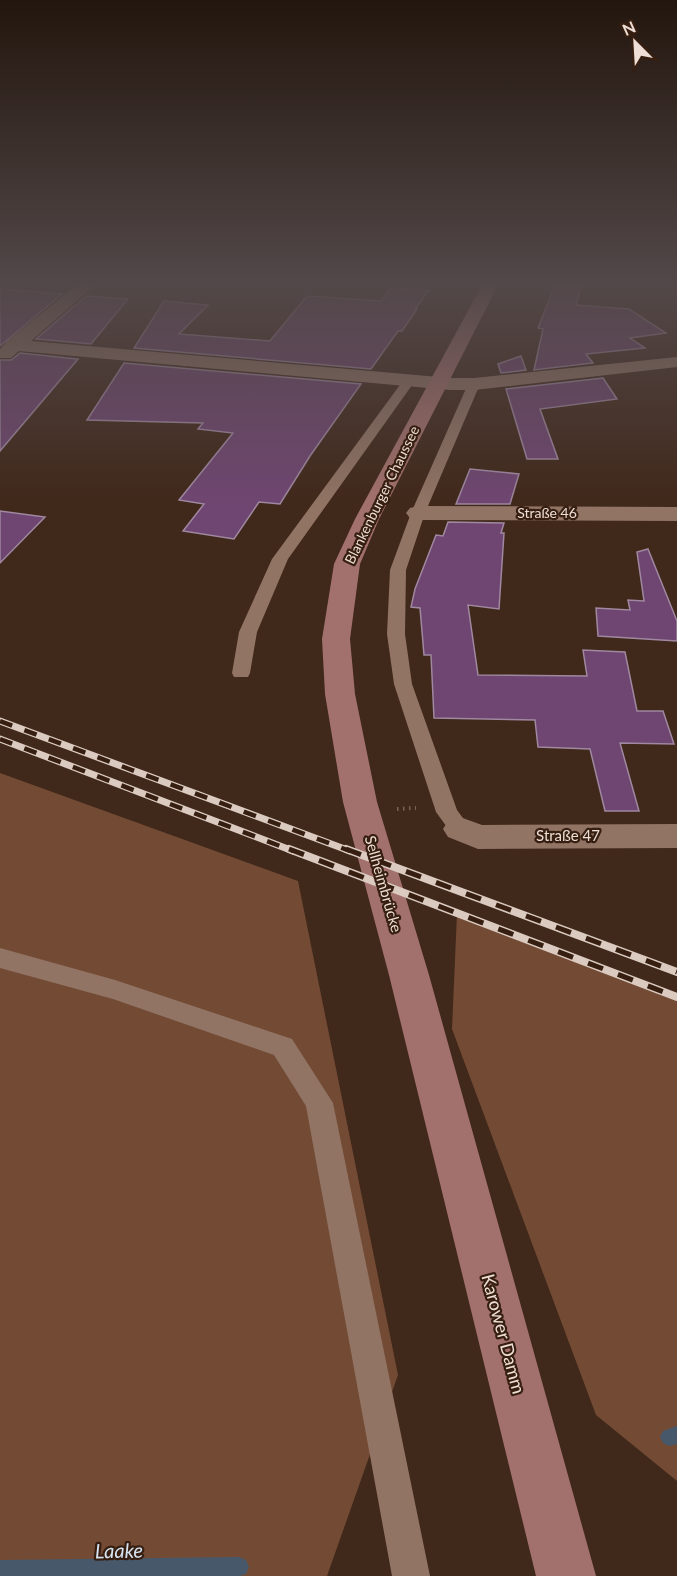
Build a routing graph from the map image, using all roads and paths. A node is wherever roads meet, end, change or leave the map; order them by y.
1 (162, 359) edge
2 (451, 359) edge
3 (677, 362) edge
4 (409, 381) junction
5 (438, 383) junction
6 (474, 384) junction
7 (418, 513) junction
8 (677, 514) edge
9 (241, 673) dead end
10 (358, 792) joint
11 (460, 829) joint
12 (677, 836) edge
13 (0, 958) edge
14 (440, 1091) joint
15 (563, 1563) edge
16 (411, 1576) edge

1 - 4 street
2 - 5 main road, Blankenburger Chaussee
3 - 6 street
4 - 5 street
4 - 9 lane
5 - 6 street
5 - 10 main road, Blankenburger Chaussee
6 - 7 lane
7 - 8 street, Straße 46
7 - 11 lane
10 - 14 main road, Sellheimbrücke
11 - 12 street, Straße 47
13 - 16 lane
14 - 15 main road, Karower Damm

